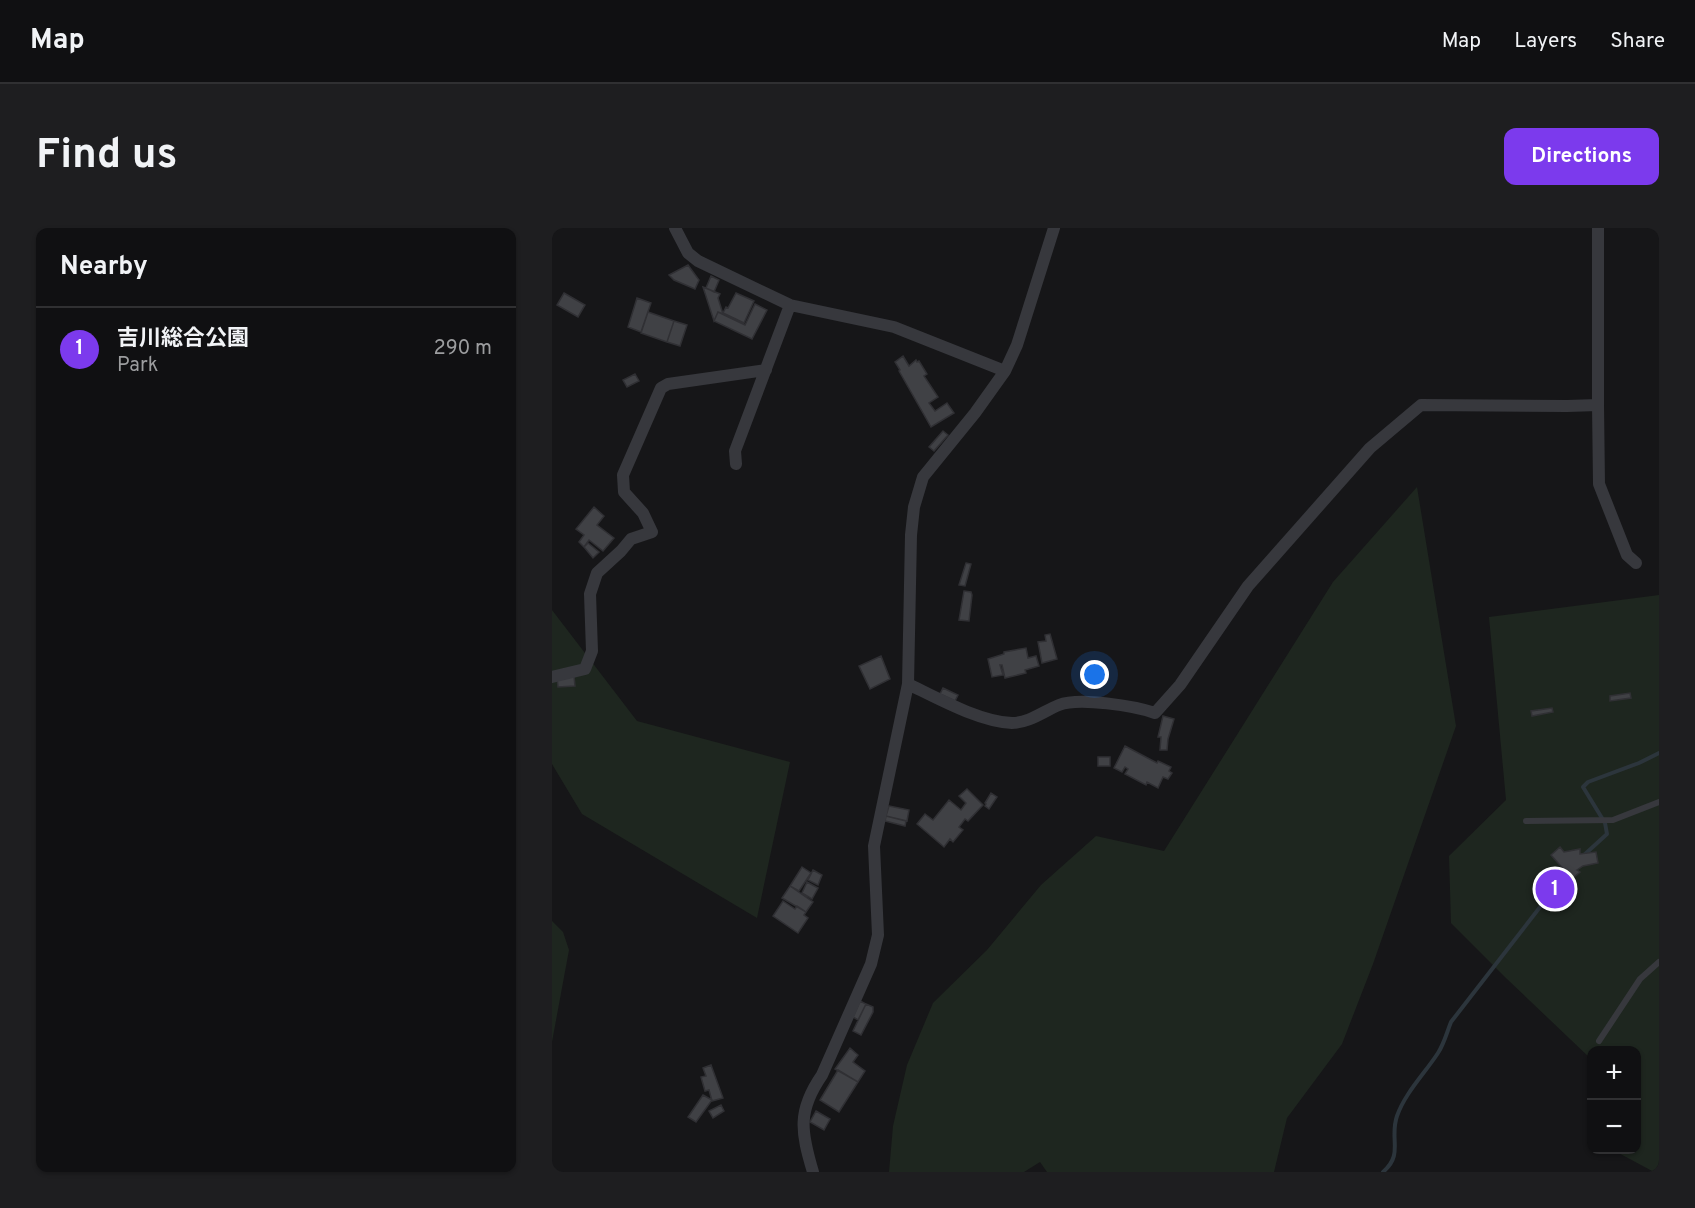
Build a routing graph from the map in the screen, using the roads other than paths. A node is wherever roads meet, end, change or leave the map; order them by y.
1 (675, 228) edge
2 (1054, 228) edge
3 (1598, 228) edge
4 (790, 305) junction
5 (766, 370) junction
6 (1005, 371) junction
7 (1598, 405) junction
8 (736, 464) dead end
9 (1636, 563) dead end
10 (552, 677) edge
11 (908, 684) junction
12 (1659, 802) edge
13 (1526, 821) dead end
14 (1659, 962) edge
15 (1599, 1041) dead end
16 (813, 1172) edge

1 - 4 street
2 - 6 street
3 - 7 street
4 - 5 street
4 - 6 street
5 - 8 street
5 - 10 street
6 - 11 street
7 - 9 street
7 - 11 street
11 - 16 street
12 - 13 lane
14 - 15 lane

